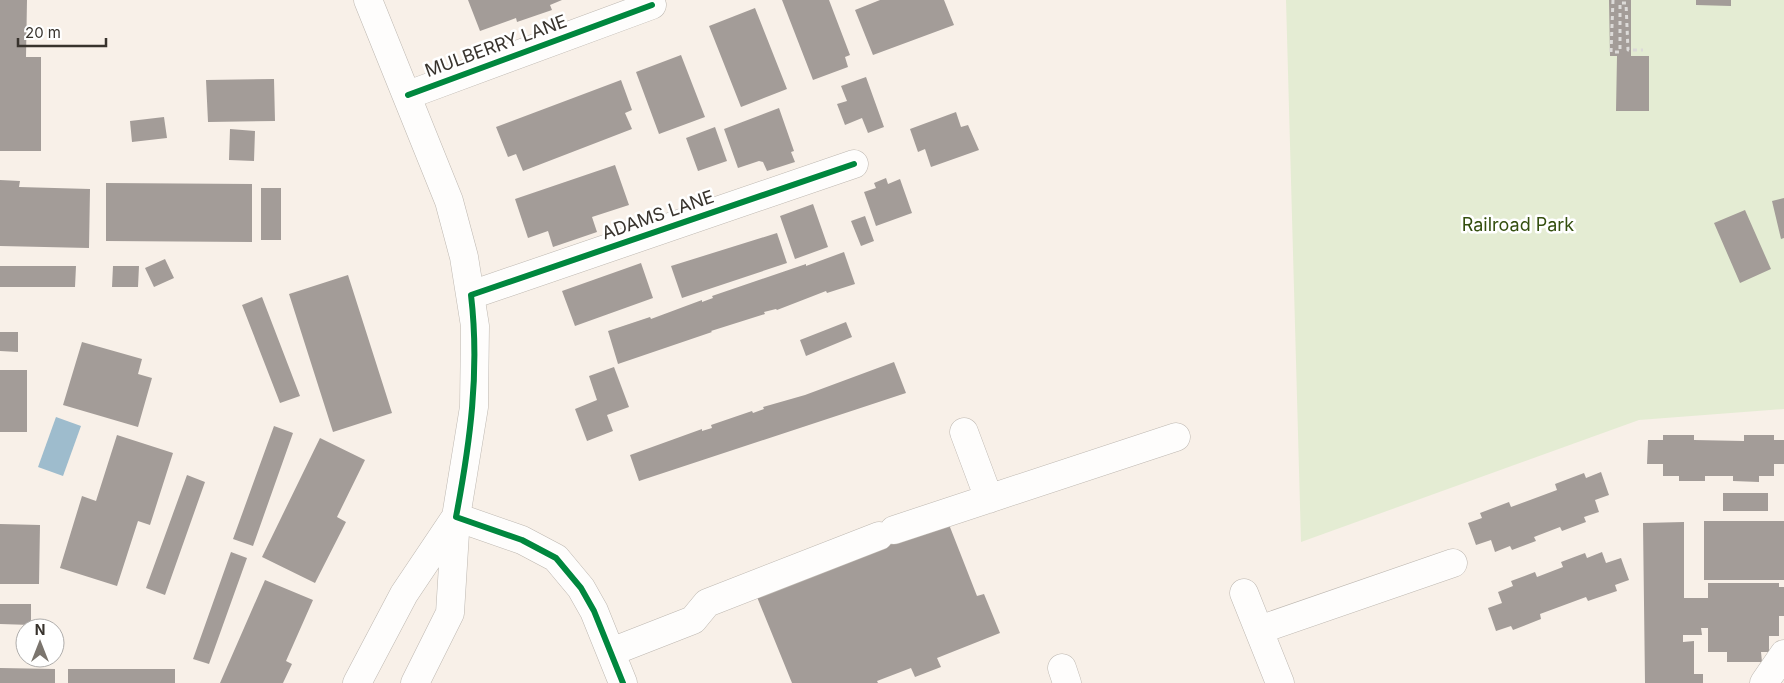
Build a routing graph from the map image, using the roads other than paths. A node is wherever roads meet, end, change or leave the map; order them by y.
1 (368, 0) edge
2 (652, 5) dead end
3 (408, 95) junction
4 (854, 164) dead end
5 (471, 295) junction
6 (964, 432) dead end
7 (1176, 437) dead end
8 (989, 499) junction
9 (456, 517) junction
10 (1453, 563) dead end
11 (1244, 593) dead end
12 (1259, 630) junction
13 (611, 652) junction
14 (1784, 654) edge
15 (357, 683) edge
16 (416, 683) edge
17 (623, 683) edge
18 (1280, 683) edge
19 (1764, 683) edge

1 - 3 street
2 - 3 street, MULBERRY LANE
3 - 5 street
4 - 5 street, ADAMS LANE
5 - 9 street
6 - 8 street
7 - 8 street
8 - 13 street
9 - 13 street
9 - 15 street
9 - 16 street
10 - 12 street
11 - 12 street
12 - 18 street
13 - 17 street
14 - 19 street

